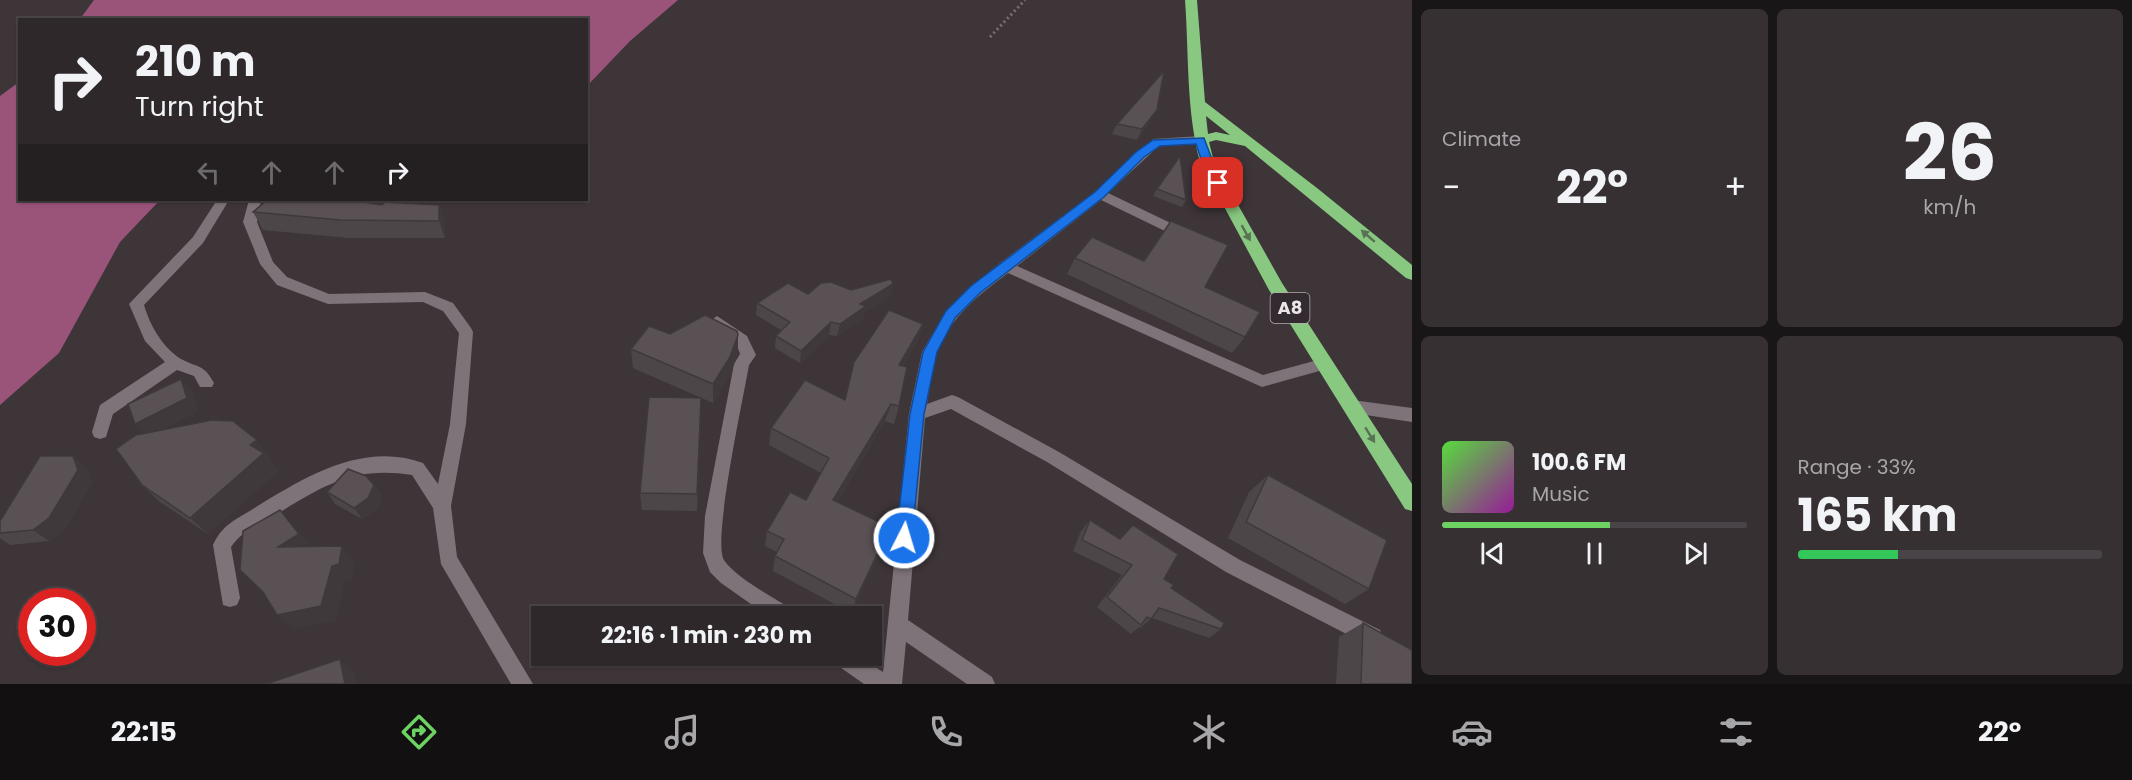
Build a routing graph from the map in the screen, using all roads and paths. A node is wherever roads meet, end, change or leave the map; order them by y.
1 (1025, 0) edge
2 (1191, 0) edge
3 (990, 37) dead end
4 (1197, 102) junction
5 (1200, 140) junction
6 (1254, 144) junction
7 (1100, 194) junction
8 (222, 201) edge
9 (255, 201) edge
10 (1176, 231) edge
11 (1005, 266) junction
12 (1412, 274) edge
13 (717, 321) edge
14 (176, 363) junction
15 (1325, 364) junction
16 (206, 383) dead end
17 (1352, 407) junction
18 (917, 414) junction
19 (1412, 415) edge
20 (100, 432) dead end
21 (1412, 502) edge
22 (442, 506) junction
23 (230, 597) dead end
24 (770, 606) edge
25 (896, 624) junction
26 (1391, 646) edge
27 (856, 666) edge
28 (522, 684) edge
29 (882, 684) edge
30 (892, 684) edge
31 (984, 684) edge

1 - 3 path
2 - 4 highway, A8
4 - 5 highway, A8
4 - 6 highway
5 - 6 highway
5 - 7 street
5 -> 15 highway, A8
12 -> 6 highway
7 - 10 street
7 - 11 street
8 - 14 street
9 - 22 street
11 - 15 street
11 - 18 street
13 - 24 street
14 - 16 street
14 - 20 street
15 - 17 highway, A8
17 - 19 street
17 -> 21 highway, A8
18 - 25 street
18 - 26 street
22 - 23 street
22 - 28 street
25 - 30 street
25 - 31 street
27 - 29 street

